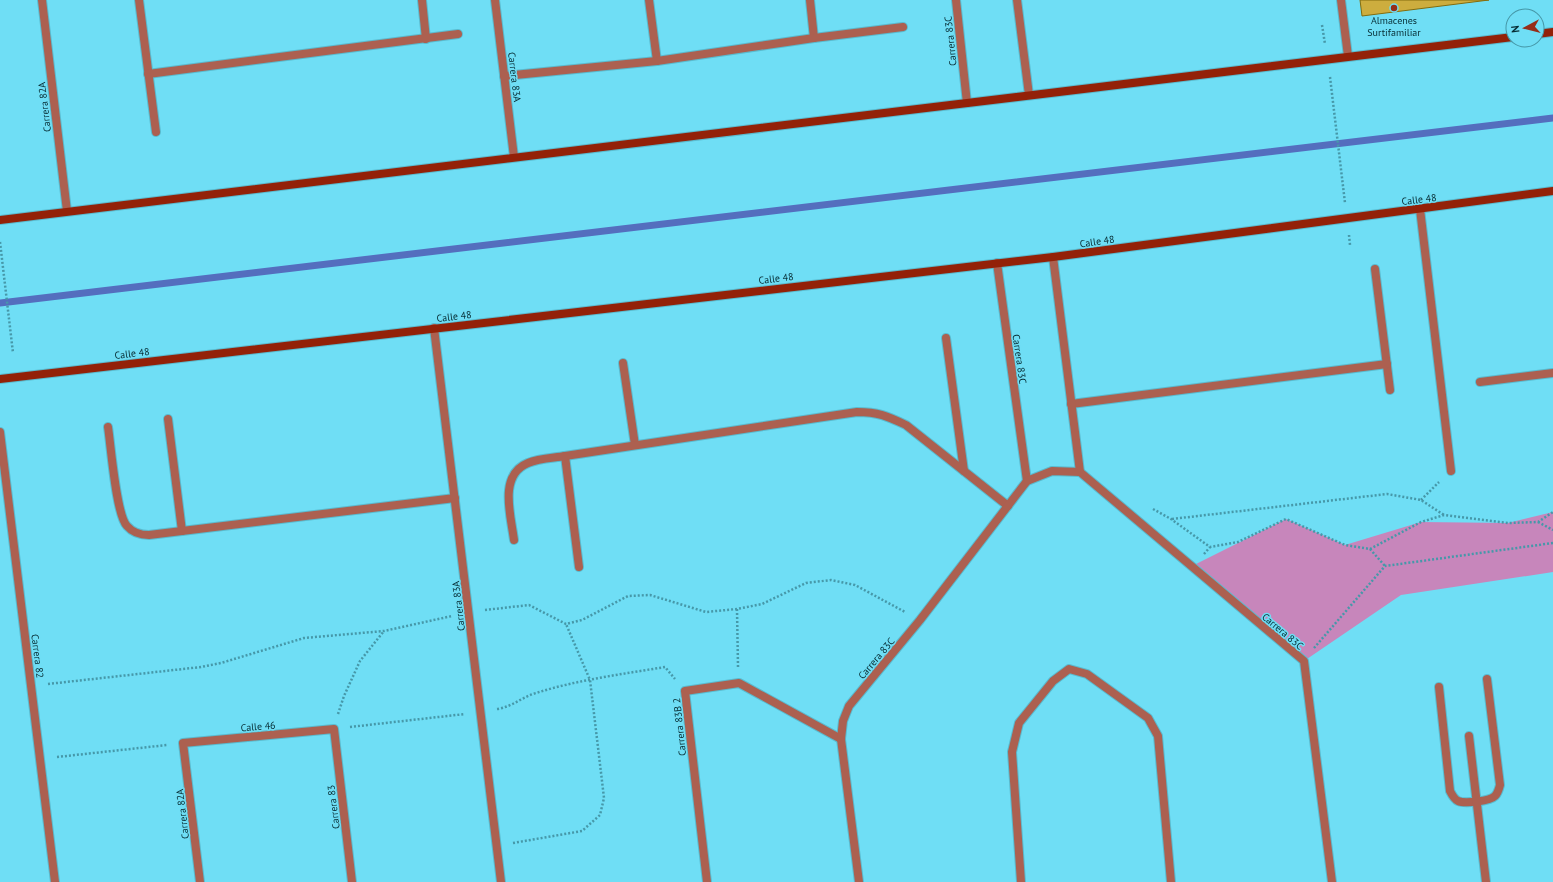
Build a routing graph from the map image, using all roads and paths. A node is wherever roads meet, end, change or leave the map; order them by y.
1 (42, 0) edge
2 (139, 0) edge
3 (422, 0) edge
4 (495, 0) edge
5 (649, 0) edge
6 (810, 0) edge
7 (956, 0) edge
8 (1017, 0) edge
9 (1341, 0) edge
10 (903, 27) dead end
11 (458, 34) dead end
12 (814, 38) junction
13 (1505, 38) edge
14 (426, 39) junction
15 (1348, 56) junction
16 (658, 61) junction
17 (148, 74) junction
18 (504, 76) junction
19 (1332, 90) dead end
20 (1029, 95) junction
21 (967, 103) junction
22 (156, 132) dead end
23 (514, 157) junction
24 (1343, 188) dead end
25 (1553, 191) edge
26 (1420, 209) junction
27 (67, 211) junction
28 (0, 220) edge
29 (0, 243) edge
30 (1053, 257) junction
31 (997, 263) junction
32 (1375, 270) dead end
33 (434, 328) junction
34 (946, 338) dead end
35 (13, 353) dead end
36 (623, 363) dead end
37 (1386, 364) junction
38 (1553, 373) edge
39 (0, 379) edge
40 (1480, 382) dead end
41 (1390, 390) dead end
42 (1071, 404) junction
43 (168, 419) dead end
44 (108, 427) dead end
45 (0, 432) edge
46 (635, 445) junction
47 (565, 456) junction
48 (964, 470) junction
49 (1451, 471) joint
50 (1080, 472) junction
51 (1027, 481) junction
52 (454, 498) junction
53 (1421, 500) junction
54 (1008, 506) junction
55 (1150, 508) dead end
56 (1553, 512) edge
57 (1444, 515) junction
58 (1172, 519) junction
59 (1538, 522) junction
60 (1553, 530) edge
61 (182, 531) junction
62 (514, 540) dead end
63 (1553, 543) edge
64 (1370, 549) junction
65 (1386, 566) junction
66 (580, 567) dead end
67 (737, 610) dead end
68 (566, 624) dead end
69 (384, 631) dead end
70 (1304, 661) junction
71 (1487, 679) dead end
72 (590, 680) junction
73 (739, 683) junction
74 (1439, 687) dead end
75 (685, 691) junction
76 (480, 712) junction
77 (334, 729) junction
78 (1468, 736) dead end
79 (841, 739) junction
80 (183, 743) junction
81 (40, 759) junction
82 (1476, 801) junction
83 (497, 845) junction
84 (55, 882) edge
85 (200, 882) edge
86 (352, 882) edge
87 (501, 882) edge
88 (707, 882) edge
89 (859, 882) edge
90 (1021, 882) edge
91 (1171, 882) edge
92 (1332, 882) edge
93 (1486, 882) edge

1 - 27 street, Carrera 82A
2 - 17 street
3 - 14 street
4 - 18 street, Carrera 83A
5 - 16 street
6 - 12 street
7 - 21 street, Carrera 83C
8 - 20 street
9 - 15 street
10 - 12 street
11 - 14 street
12 - 16 street
13 - 15 main road
14 - 17 street
15 - 20 main road
16 - 18 street
17 - 22 street
18 - 23 street, Carrera 83A
19 - 24 path
20 - 21 main road
21 - 23 main road
23 - 27 main road
25 - 26 main road, Calle 48
26 - 30 main road, Calle 48
26 - 49 street
27 - 28 main road
29 - 35 path
30 - 31 main road, Calle 48
30 - 42 street
31 - 33 main road, Calle 48
31 - 51 street, Carrera 83C
32 - 37 street
33 - 39 main road, Calle 48
33 - 52 street, Carrera 83A
34 - 48 street
36 - 46 street
37 - 41 street
37 - 42 street
38 - 40 street
42 - 50 street
43 - 61 street
44 - 61 street
45 - 81 street, Carrera 82
46 - 47 street
46 - 48 street
47 - 62 street
47 - 66 street
48 - 54 street
49 - 53 path
50 - 51 street
50 - 70 street, Carrera 83C
51 - 54 street, Carrera 83C
52 - 61 street
52 - 76 street, Carrera 83A
53 - 57 path
53 - 58 path
54 - 79 street, Carrera 83C
55 - 58 path
56 - 59 path
57 - 59 path
57 - 64 path
58 - 64 path
59 - 60 path
63 - 65 path
64 - 65 path
65 - 70 path
67 - 73 path
68 - 72 path
69 - 77 path
70 - 92 street, Carrera 83C
71 - 82 street
72 - 75 path
72 - 76 path
72 - 83 path
73 - 75 street, Carrera 83B 2
73 - 79 street
74 - 82 street
75 - 88 street, Carrera 83B 2
76 - 77 path
76 - 83 street, Carrera 83A
77 - 80 street, Calle 46
77 - 86 street, Carrera 83
78 - 82 street
79 - 89 street, Carrera 83C
80 - 81 path
80 - 85 street, Carrera 82A
81 - 84 street, Carrera 82
82 - 93 street
83 - 87 street, Carrera 83A
90 - 91 street

